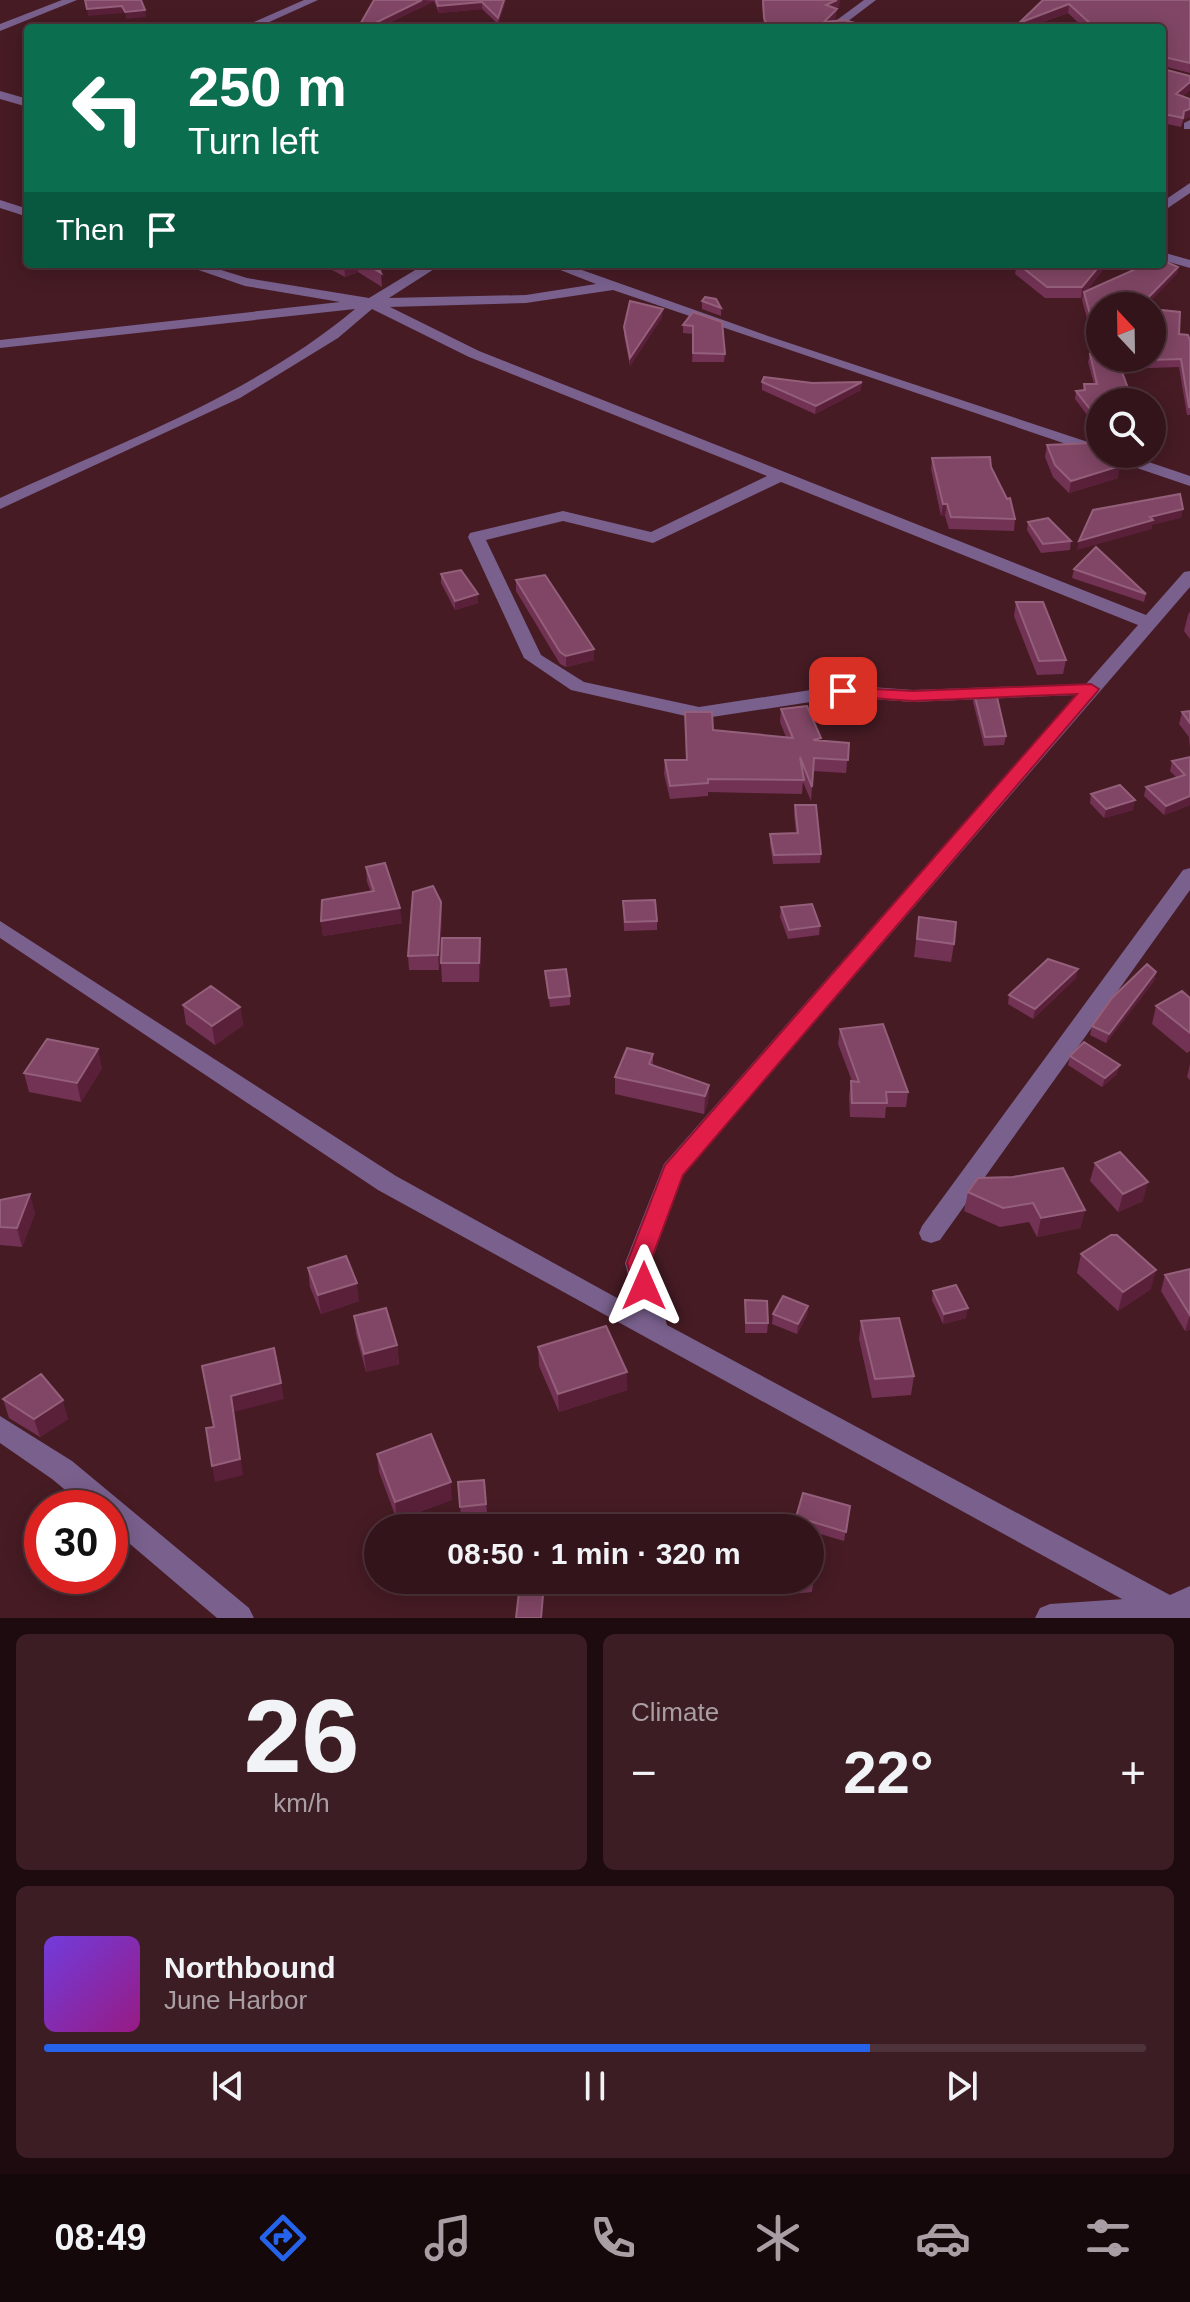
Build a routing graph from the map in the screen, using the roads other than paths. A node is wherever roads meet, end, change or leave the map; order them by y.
1 (72, 0) edge
2 (313, 0) edge
3 (871, 0) edge
4 (256, 24) edge
5 (838, 24) edge
6 (0, 28) edge
7 (0, 95) edge
8 (24, 102) edge
9 (1190, 187) edge
10 (0, 204) edge
11 (1166, 205) edge
12 (24, 212) edge
13 (1166, 257) edge
14 (1190, 264) edge
15 (201, 268) edge
16 (428, 268) edge
17 (563, 268) edge
18 (614, 286) junction
19 (371, 303) junction
20 (0, 344) edge
21 (1086, 446) edge
22 (1151, 468) edge
23 (780, 476) junction
24 (1190, 481) edge
25 (0, 504) edge
26 (1190, 576) edge
27 (1149, 623) junction
28 (1091, 689) junction
29 (1190, 875) edge
30 (0, 928) edge
31 (931, 1233) dead end
32 (656, 1332) junction
33 (0, 1428) edge
34 (86, 1490) edge
35 (128, 1525) edge
36 (1175, 1611) edge
37 (239, 1618) edge
38 (1050, 1618) edge

1 - 6 street
2 - 4 street
3 - 5 street
7 - 8 street
9 - 11 street
10 - 12 street
13 - 14 street
15 - 19 street
16 - 19 street
17 - 18 street
18 - 19 street
18 - 21 street
19 - 20 street
19 - 23 street
19 - 25 street
22 - 24 street
23 - 27 street
23 - 28 street
26 - 27 street
27 - 28 street
28 - 32 street
29 - 31 street
30 - 32 street
32 - 36 street
33 - 34 street
35 - 37 street
36 - 38 street

